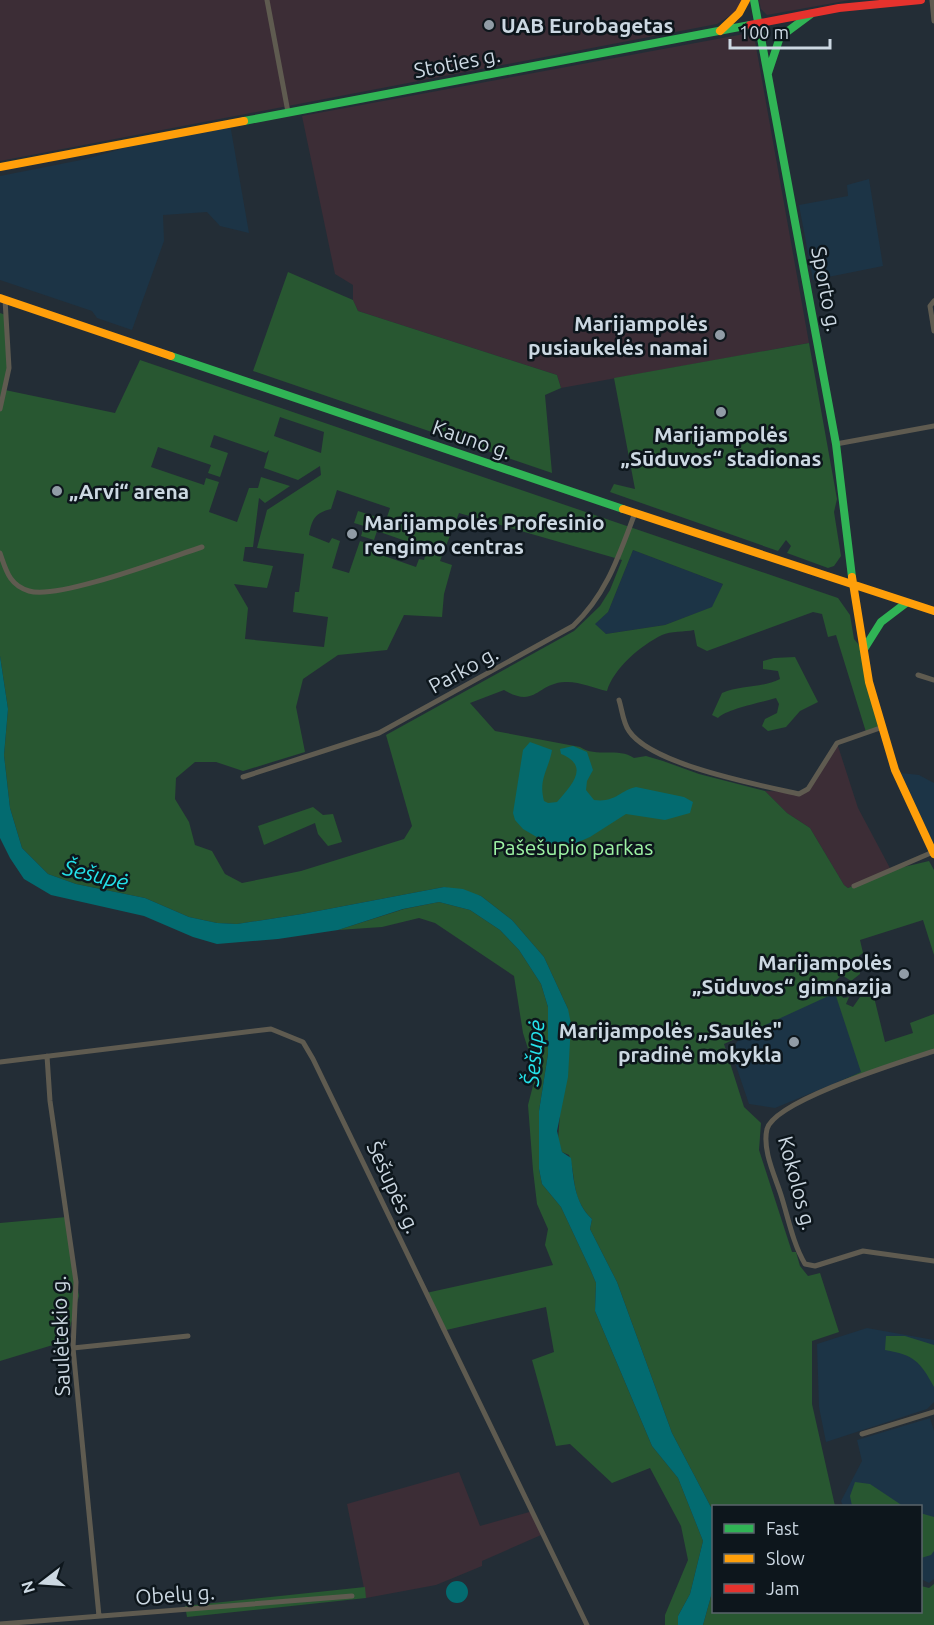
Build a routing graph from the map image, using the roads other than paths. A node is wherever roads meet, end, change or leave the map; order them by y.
1 (267, 0) edge
2 (746, 0) edge
3 (754, 0) edge
4 (921, 0) edge
5 (932, 0) edge
6 (812, 13) junction
7 (934, 21) edge
8 (758, 23) junction
9 (719, 32) junction
10 (767, 77) junction
11 (288, 112) junction
12 (0, 167) edge
13 (2, 299) edge
14 (934, 301) edge
15 (934, 331) edge
16 (0, 409) edge
17 (934, 426) edge
18 (836, 444) junction
19 (635, 513) junction
20 (202, 547) dead end
21 (0, 553) edge
22 (854, 586) junction
23 (906, 603) junction
24 (934, 611) edge
25 (863, 650) junction
26 (918, 675) dead end
27 (934, 680) edge
28 (619, 700) dead end
29 (880, 728) junction
30 (243, 777) dead end
31 (933, 853) edge
32 (854, 886) dead end
33 (934, 1051) edge
34 (47, 1056) junction
35 (0, 1062) edge
36 (934, 1261) edge
37 (188, 1336) dead end
38 (73, 1348) junction
39 (934, 1412) edge
40 (862, 1434) dead end
41 (352, 1596) dead end
42 (99, 1616) junction
43 (0, 1624) edge
44 (586, 1625) edge

1 - 11 street
2 - 9 main road
3 - 8 main road, Sporto g.
4 - 6 main road, Stoties g.
5 - 7 street
6 - 8 main road, Stoties g.
6 - 10 main road
8 - 9 main road, Stoties g.
8 - 10 main road, Sporto g.
9 - 11 main road, Stoties g.
10 - 18 main road, Sporto g.
11 - 12 main road, Stoties g.
13 - 16 street
13 - 19 main road, Kauno g.
14 - 15 street
17 - 18 street
18 - 22 main road, Sporto g.
19 - 22 main road, Kauno g.
19 - 30 street, Parko g.
20 - 21 street
22 - 23 main road, Kauno g.
22 - 25 main road, Sporto g.
23 - 24 main road, Kauno g.
23 - 25 main road
25 - 29 main road, Sporto g.
26 - 27 street
28 - 29 street
29 - 31 main road, Sporto g.
31 - 32 street
33 - 36 street, Kokolos g.
34 - 35 street, Šešupės g.
34 - 38 street, Saulėtekio g.
34 - 44 street, Šešupės g.
37 - 38 street
38 - 42 street, Saulėtekio g.
39 - 40 street
41 - 42 street, Obelų g.
42 - 43 street, Obelų g.

